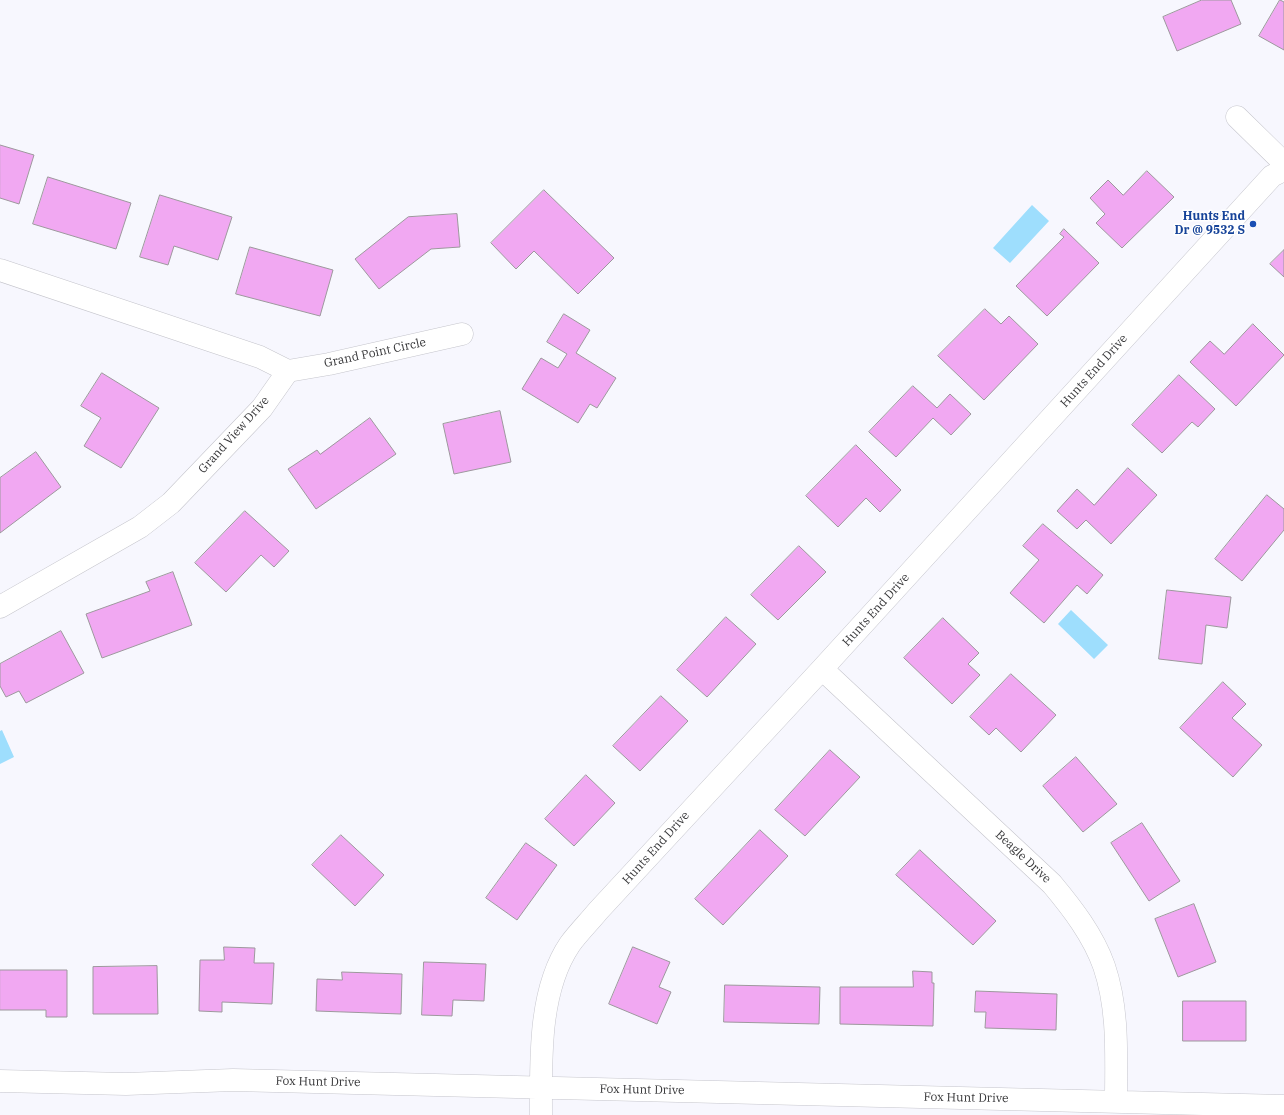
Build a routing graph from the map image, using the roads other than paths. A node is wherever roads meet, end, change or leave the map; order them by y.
1 (1237, 117) dead end
2 (1284, 163) edge
3 (1284, 170) edge
4 (0, 270) edge
5 (462, 334) dead end
6 (288, 371) junction
7 (0, 608) edge
8 (822, 670) junction
9 (0, 1081) edge
10 (541, 1088) junction
11 (1116, 1102) junction
12 (1284, 1106) edge
13 (541, 1115) edge

1 - 2 street
3 - 8 street, Hunts End Drive
4 - 6 street
5 - 6 street, Grand Point Circle
6 - 7 street, Grand View Drive
8 - 10 street, Hunts End Drive
8 - 11 street, Beagle Drive
9 - 10 street, Fox Hunt Drive
10 - 11 street, Fox Hunt Drive
10 - 13 street, Hunts End Drive
11 - 12 street, Fox Hunt Drive

